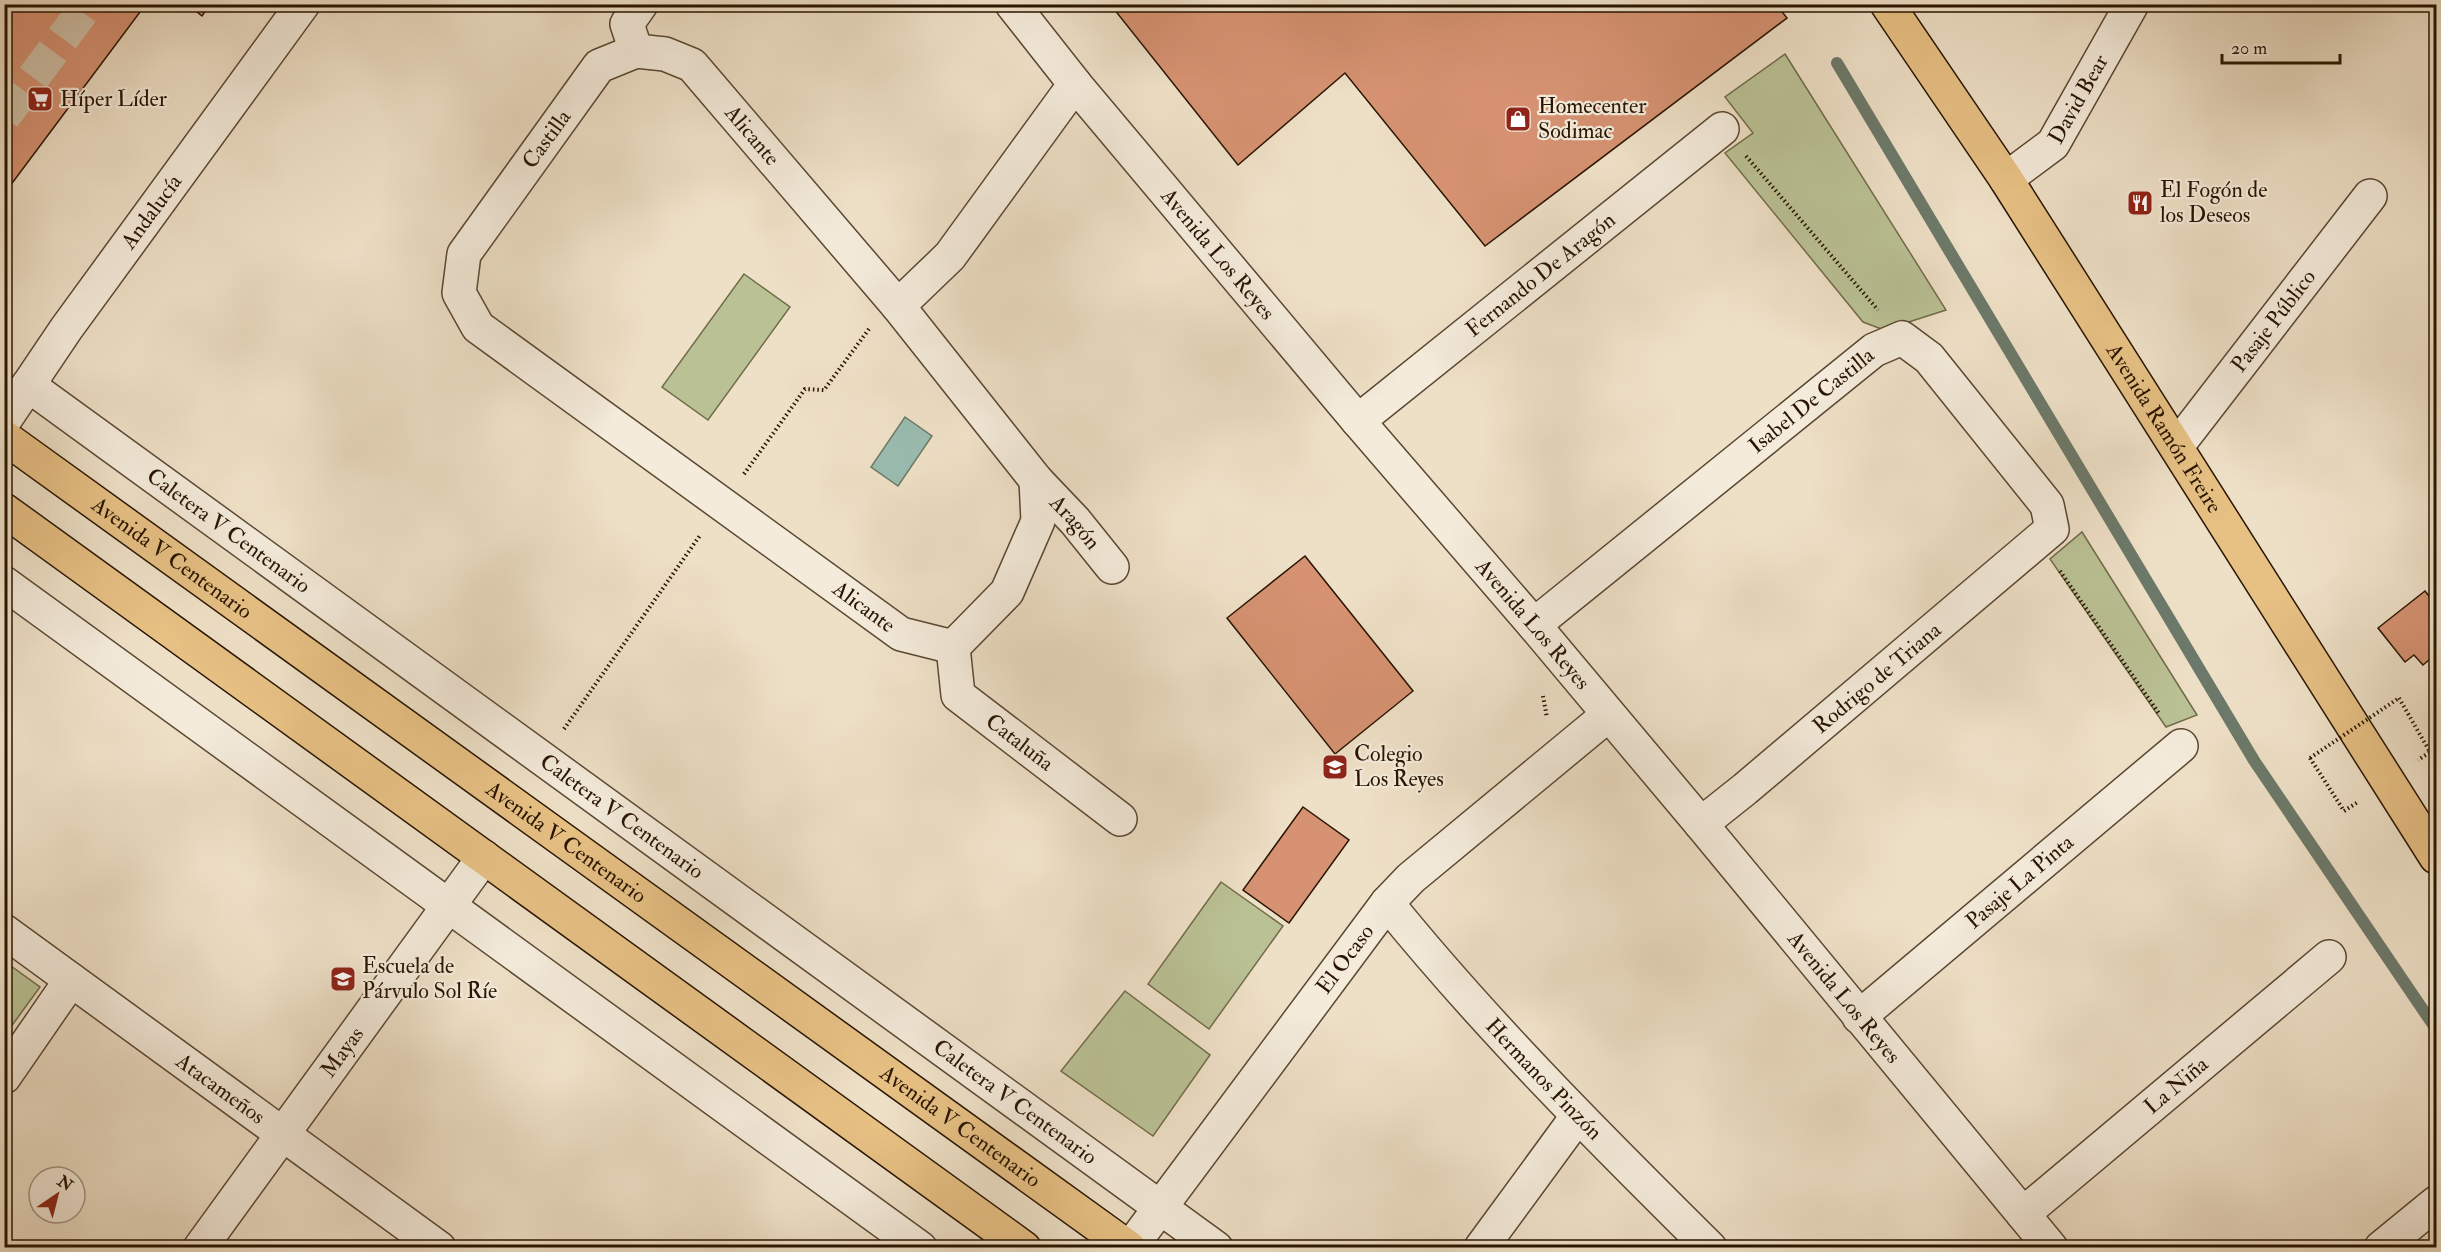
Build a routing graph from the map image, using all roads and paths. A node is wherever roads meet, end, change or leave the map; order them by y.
1 (303, 4) edge
2 (640, 4) edge
3 (1012, 4) edge
4 (1887, 4) edge
5 (2132, 4) edge
6 (636, 51) junction
7 (1076, 84) junction
8 (1722, 129) joint
9 (2006, 179) junction
10 (2370, 196) dead end
11 (459, 292) joint
12 (898, 306) junction
13 (1902, 338) junction
14 (28, 385) junction
15 (4, 421) edge
16 (1358, 421) junction
17 (4, 437) edge
18 (2177, 446) junction
19 (1036, 480) junction
20 (4, 510) edge
21 (2046, 535) junction
22 (1112, 567) dead end
23 (4, 583) edge
24 (1534, 625) junction
25 (953, 647) junction
26 (1608, 715) junction
27 (2181, 746) joint
28 (2430, 752) dead end
29 (2344, 811) dead end
30 (1120, 819) dead end
31 (1701, 824) junction
32 (484, 857) junction
33 (2436, 857) edge
34 (1387, 903) junction
35 (448, 906) junction
36 (4, 931) edge
37 (2329, 957) dead end
38 (71, 980) junction
39 (1859, 1017) junction
40 (4, 1077) edge
41 (1577, 1117) junction
42 (284, 1134) junction
43 (2436, 1203) edge
44 (1160, 1207) junction
45 (2023, 1214) junction
46 (200, 1248) edge
47 (438, 1248) edge
48 (920, 1248) edge
49 (1024, 1248) edge
50 (1130, 1248) edge
51 (1216, 1248) edge
52 (1481, 1248) edge
53 (1710, 1248) edge
54 (2051, 1248) edge
55 (2381, 1248) edge

1 - 14 street, Andalucía
2 - 6 street
3 - 7 street, Avenida Los Reyes
4 - 9 main road, Avenida Ramón Freire
5 - 9 street, David Bear
6 - 11 street, Castilla
6 - 12 street, Alicante
7 - 12 street
7 - 16 street, Avenida Los Reyes
8 - 13 path
8 - 16 street, Fernando De Aragón
9 - 18 main road, Avenida Ramón Freire
10 - 18 street, Pasaje Público
11 - 25 street, Alicante
12 - 19 street, Alicante
13 - 21 street, Isabel De Castilla
13 - 24 street, Isabel De Castilla
14 - 15 street, Andalucía
14 - 44 street, Caletera V Centenario
16 - 24 street, Avenida Los Reyes
17 - 50 main road, Avenida V Centenario
18 - 33 main road, Avenida Ramón Freire
19 - 22 street, Aragón
19 - 25 street
20 - 32 main road
21 - 27 path
21 - 31 street, Rodrigo de Triana
23 - 35 street
24 - 26 street, Avenida Los Reyes
25 - 30 street, Cataluña
26 - 31 street, Avenida Los Reyes
26 - 34 street, El Ocaso
27 - 39 street, Pasaje La Pinta
28 - 29 path, bridge
31 - 39 street, Avenida Los Reyes
32 - 35 street, Mayas
32 - 49 main road
34 - 41 street, Hermanos Pinzón
34 - 44 street, El Ocaso
35 - 42 street, Mayas
35 - 48 street
36 - 38 street, Atacameños
37 - 45 street, La Niña
38 - 40 street
38 - 42 street, Atacameños
39 - 45 street, Avenida Los Reyes
41 - 52 street
41 - 53 street, Hermanos Pinzón
42 - 46 street, Mayas
42 - 47 street, Atacameños
43 - 55 street
44 - 50 street, El Ocaso
44 - 51 street, Caletera V Centenario
45 - 54 street, Avenida Los Reyes

